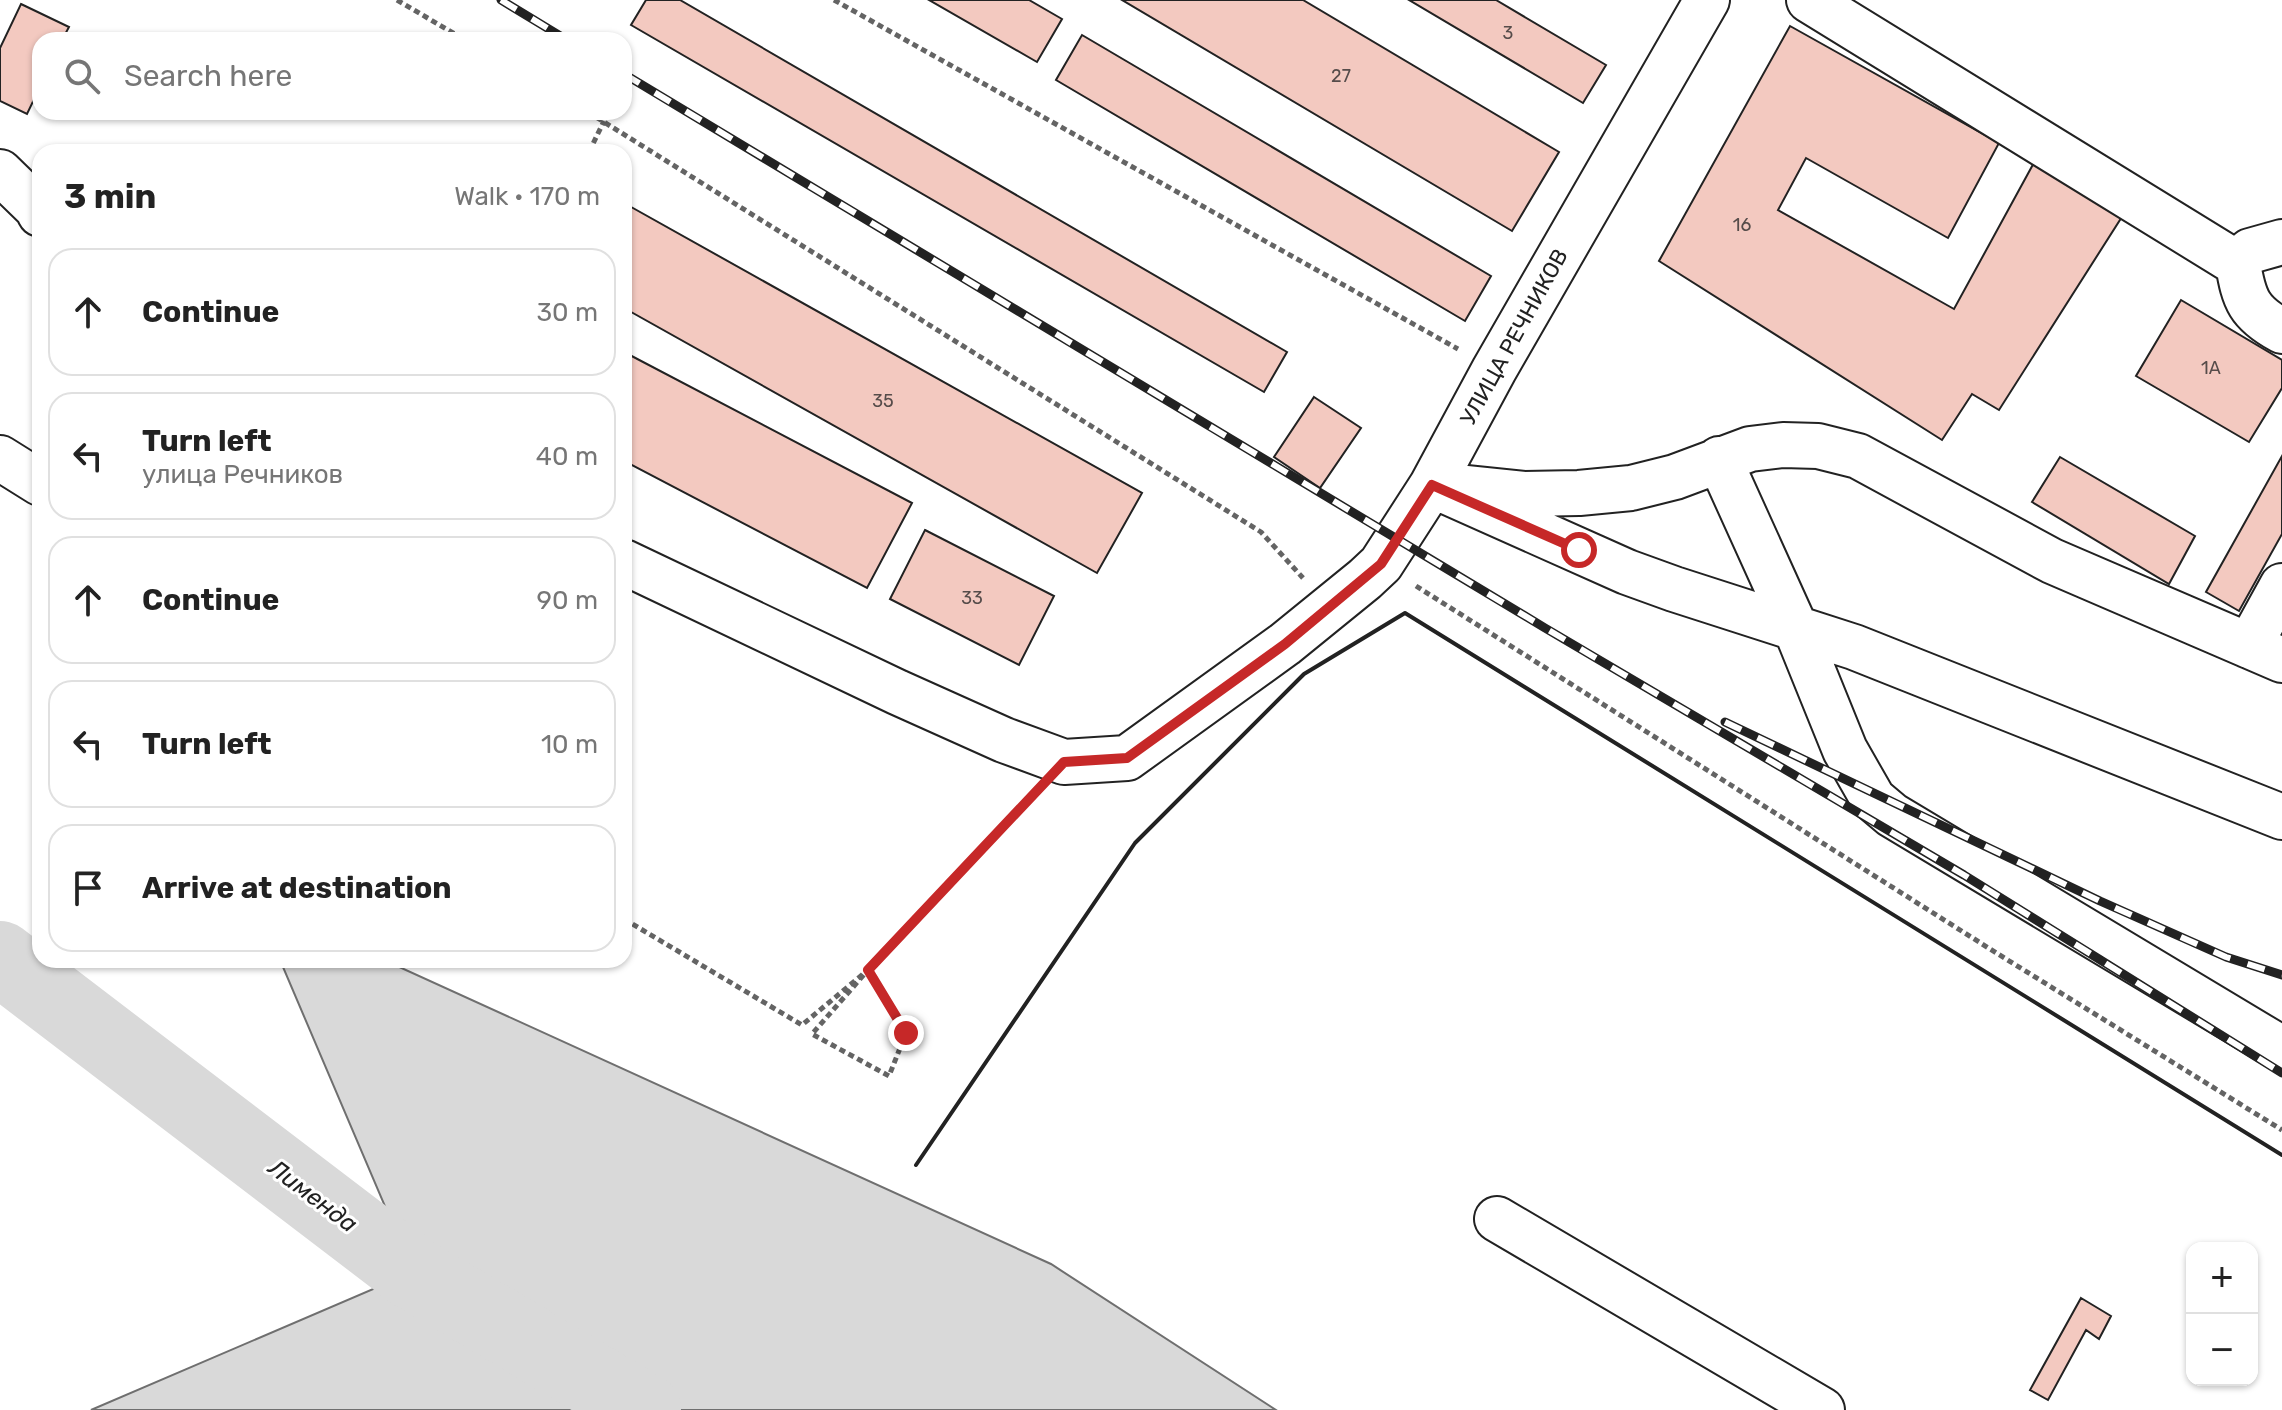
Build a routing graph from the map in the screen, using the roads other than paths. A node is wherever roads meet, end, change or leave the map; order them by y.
1 (1707, 0) edge
2 (1809, 0) edge
3 (0, 172) edge
4 (32, 203) edge
5 (2282, 242) edge
6 (2238, 264) junction
7 (2282, 331) edge
8 (0, 458) edge
9 (1719, 459) junction
10 (32, 478) edge
11 (1432, 485) junction
12 (632, 566) edge
13 (2282, 586) edge
14 (1796, 629) junction
15 (2265, 653) edge
16 (2282, 817) edge
17 (2282, 1049) edge
18 (1497, 1219) dead end
19 (1822, 1410) edge

1 - 11 street, УЛИЦА РЕЧНИКОВ
2 - 6 street
3 - 4 street
5 - 6 street
6 - 7 street
8 - 10 street
9 - 11 street
9 - 14 street
9 - 15 street
11 - 12 street, УЛИЦА РЕЧНИКОВ
11 - 14 street
13 - 15 street
14 - 16 street
14 - 17 street
18 - 19 street

